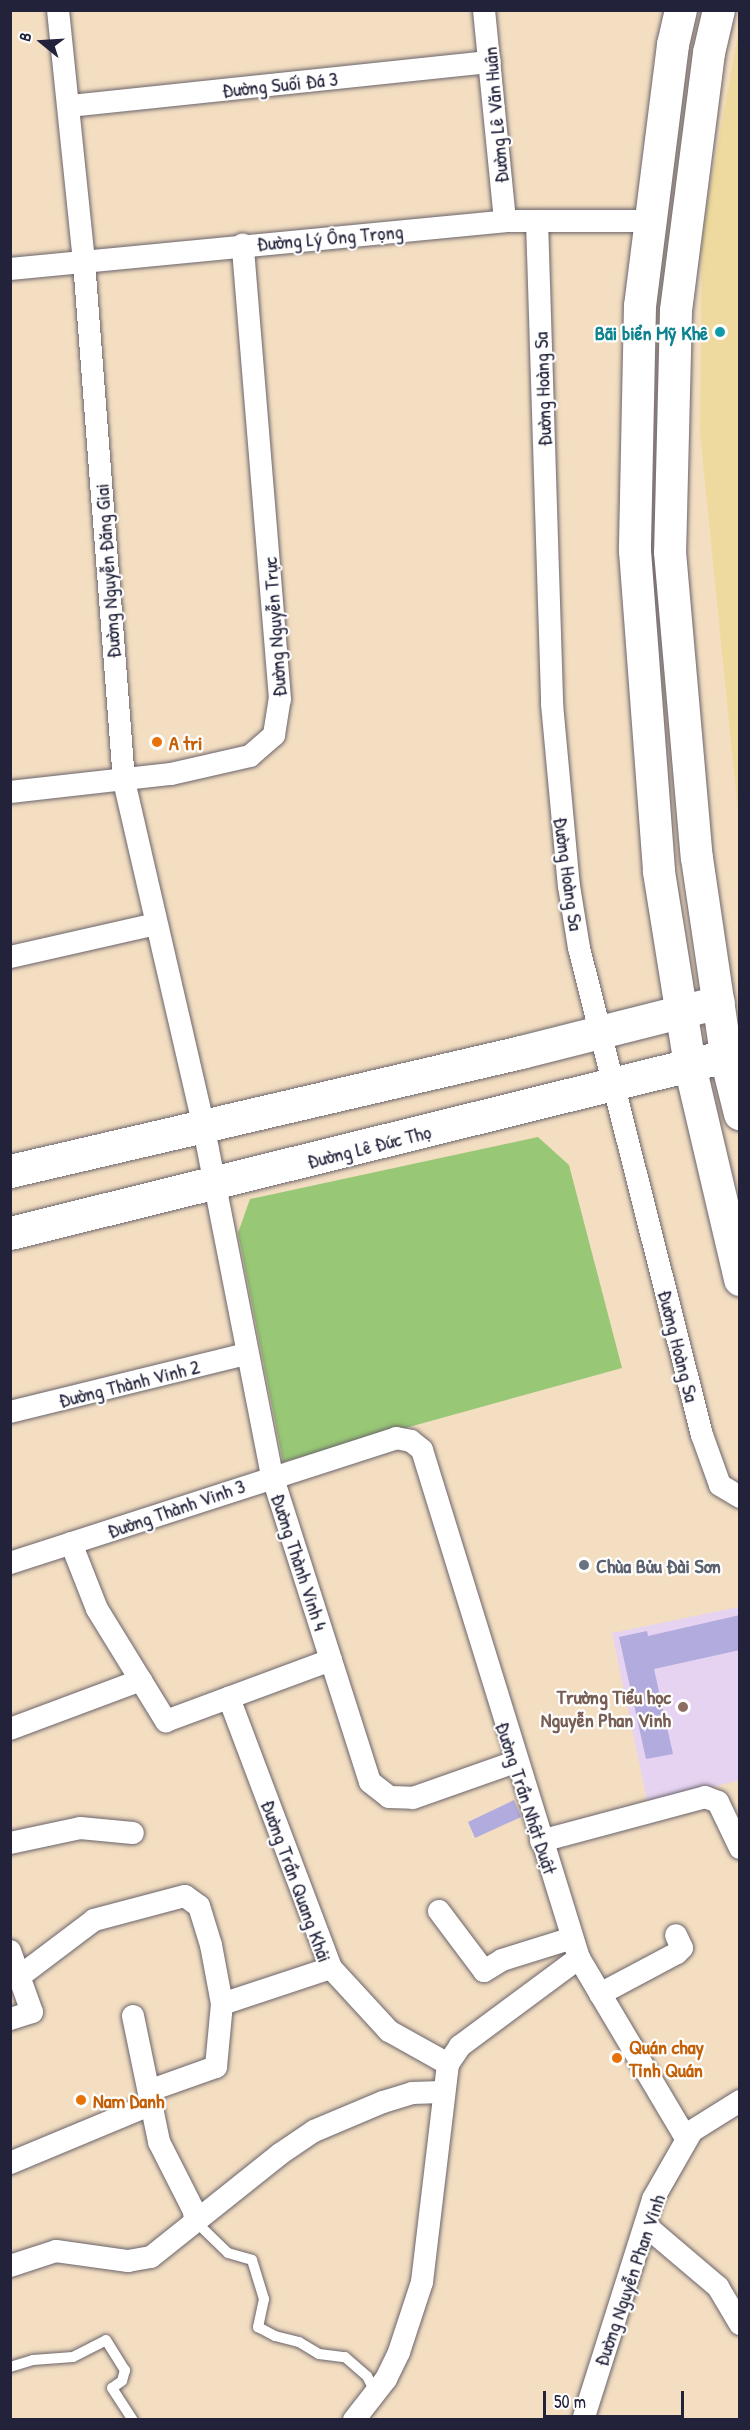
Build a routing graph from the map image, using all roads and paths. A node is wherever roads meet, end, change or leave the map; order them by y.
1 (58, 10) edge
2 (484, 10) edge
3 (681, 10) edge
4 (718, 10) edge
5 (490, 63) junction
6 (70, 106) junction
7 (505, 220) junction
8 (537, 221) junction
9 (651, 222) junction
10 (687, 222) junction
11 (243, 244) junction
12 (84, 262) junction
13 (10, 269) edge
14 (124, 781) junction
15 (10, 792) edge
16 (156, 924) junction
17 (10, 957) edge
18 (718, 1002) junction
19 (681, 1012) junction
20 (600, 1032) junction
21 (726, 1056) junction
22 (690, 1066) junction
23 (613, 1084) junction
24 (740, 1114) edge
25 (203, 1124) junction
26 (10, 1171) edge
27 (216, 1184) junction
28 (10, 1233) edge
29 (740, 1280) edge
30 (247, 1354) junction
31 (10, 1412) edge
32 (411, 1441) joint
33 (272, 1475) junction
34 (740, 1497) edge
35 (70, 1543) junction
36 (10, 1563) edge
37 (331, 1660) junction
38 (141, 1680) junction
39 (229, 1698) junction
40 (10, 1729) edge
41 (515, 1762) junction
42 (133, 1833) dead end
43 (541, 1841) junction
44 (10, 1843) edge
45 (740, 1848) edge
46 (439, 1911) dead end
47 (676, 1935) dead end
48 (575, 1948) junction
49 (10, 1951) edge
50 (331, 1968) junction
51 (20, 1976) junction
52 (600, 1994) junction
53 (222, 2004) junction
54 (133, 2016) dead end
55 (10, 2019) edge
56 (448, 2064) junction
57 (442, 2092) junction
58 (152, 2097) junction
59 (740, 2101) edge
60 (686, 2138) junction
61 (10, 2163) edge
62 (195, 2221) junction
63 (645, 2225) junction
64 (10, 2266) edge
65 (740, 2324) edge
66 (10, 2367) edge
67 (376, 2393) junction
68 (133, 2420) edge
69 (354, 2420) edge
70 (583, 2420) edge

1 - 6 street, Đường Nguyễn Đăng Giai
2 - 5 street, Đường Lê Văn Huân
3 - 9 main road
4 - 10 main road
5 - 6 street, Đường Suối Đá 3
5 - 7 street, Đường Lê Văn Huân
6 - 12 street, Đường Nguyễn Đăng Giai
7 - 8 street, Đường Lý Ông Trọng
7 - 11 street, Đường Lý Ông Trọng
8 - 9 street, Đường Lý Ông Trọng
8 - 20 street, Đường Hoàng Sa
9 - 10 main road
9 - 19 main road
10 - 18 main road
11 - 12 street, Đường Lý Ông Trọng
11 - 14 street, Đường Nguyễn Trực
12 - 13 street, Đường Lý Ông Trọng
12 - 14 street, Đường Nguyễn Đăng Giai
14 - 15 street, Đường Nguyễn Trực
14 - 16 street, Đường Nguyễn Đăng Giai
16 - 17 street
16 - 25 street, Đường Nguyễn Đăng Giai
18 - 19 main road
18 - 21 main road
19 - 20 main road
19 - 22 main road
20 - 23 street, Đường Hoàng Sa
20 - 25 main road
21 - 22 main road, Đường Lê Đức Thọ
21 - 24 main road
22 - 23 main road, Đường Lê Đức Thọ
22 - 29 main road
23 - 27 main road, Đường Lê Đức Thọ
23 - 34 street, Đường Hoàng Sa
25 - 26 main road
25 - 27 street, Đường Nguyễn Đăng Giai
27 - 28 main road, Đường Lê Đức Thọ
27 - 30 street, Đường Thành Vinh 4
30 - 31 street, Đường Thành Vinh 2
30 - 33 street, Đường Thành Vinh 4
32 - 33 street, Đường Thành Vinh 3
32 - 41 street, Đường Trần Nhật Duật
33 - 35 street, Đường Thành Vinh 3
33 - 37 street, Đường Thành Vinh 4
35 - 36 street, Đường Thành Vinh 3
35 - 38 street
37 - 39 street
37 - 41 street, Đường Thành Vinh 4
38 - 39 street
38 - 40 street
39 - 50 street, Đường Trần Quang Khải
41 - 43 street, Đường Trần Nhật Duật
42 - 44 street
43 - 45 street
43 - 48 street, Đường Trần Nhật Duật
46 - 48 street
47 - 52 street
48 - 52 street, Đường Trần Nhật Duật
48 - 56 street
49 - 51 street
50 - 53 street, Đường Trần Quang Khải
50 - 56 street
51 - 53 street
51 - 55 street
52 - 60 street, Đường Trần Nhật Duật
53 - 58 street
54 - 58 street
56 - 57 street
57 - 62 street
57 - 67 street
58 - 61 street
58 - 62 street
59 - 60 street, Đường Nguyễn Phan Vinh
60 - 63 street, Đường Nguyễn Phan Vinh
62 - 64 street
62 - 67 lane
63 - 65 street
63 - 70 street, Đường Nguyễn Phan Vinh
66 - 68 lane
67 - 69 street

